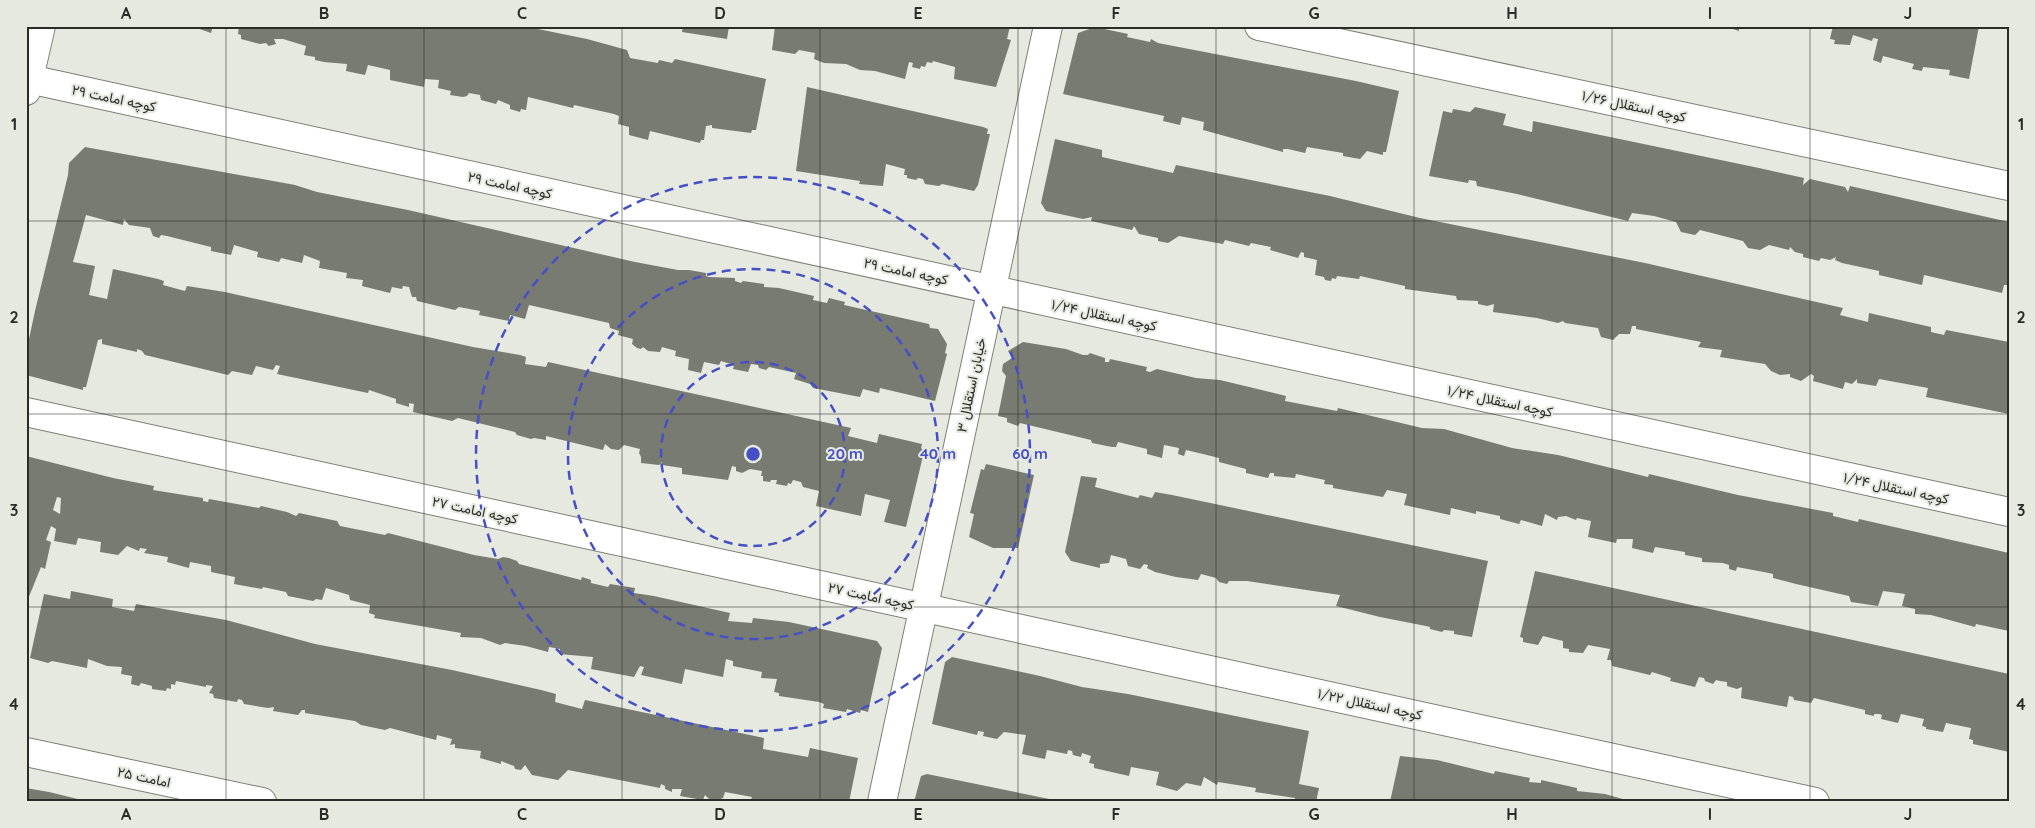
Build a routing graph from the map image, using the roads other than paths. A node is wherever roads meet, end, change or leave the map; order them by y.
1 (40, 26) edge
2 (1048, 26) edge
3 (1259, 26) edge
4 (28, 85) edge
5 (2009, 186) edge
6 (991, 290) junction
7 (26, 412) edge
8 (2009, 512) edge
9 (924, 607) junction
10 (26, 752) edge
11 (262, 802) edge
12 (882, 802) edge
13 (1816, 802) edge

1 - 4 street
2 - 6 street, خیابان استقلال ۳
3 - 5 street, کوچه استقلال ۱/۲۶
4 - 6 street, کوچه امامت ۲۹
6 - 8 street, کوچه استقلال ۱/۲۴
6 - 9 street, خیابان استقلال ۳
7 - 9 street, کوچه امامت ۲۷
9 - 12 street, خیابان استقلال ۳
9 - 13 street, کوچه استقلال ۱/۲۲
10 - 11 street, امامت ۲۵

